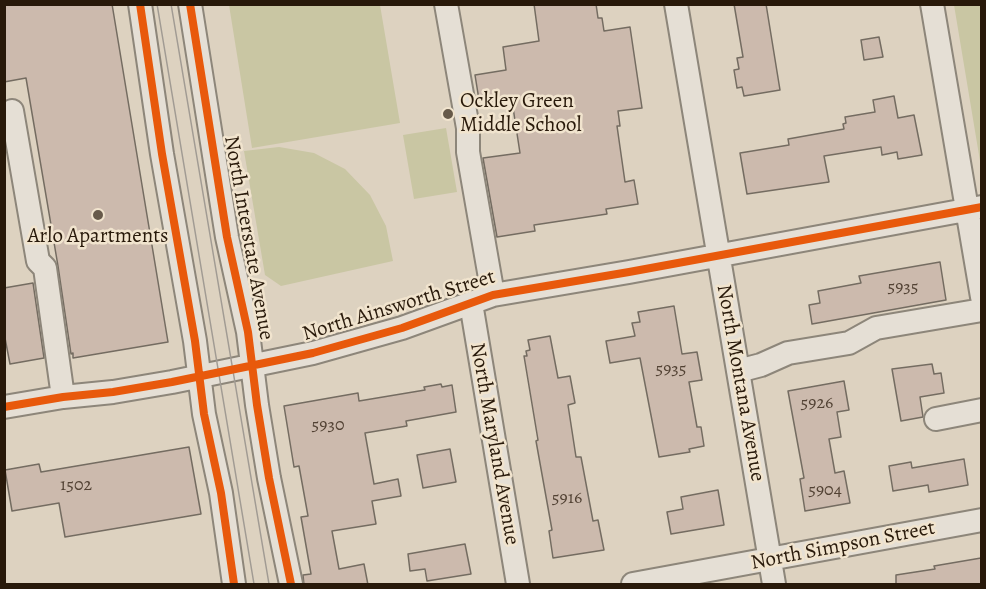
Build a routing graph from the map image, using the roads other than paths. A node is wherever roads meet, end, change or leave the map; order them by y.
1 (141, 4) edge
2 (190, 4) edge
3 (446, 4) edge
4 (676, 4) edge
5 (932, 4) edge
6 (12, 111) dead end
7 (974, 208) edge
8 (719, 255) junction
9 (493, 295) junction
10 (981, 297) edge
11 (471, 303) junction
12 (981, 310) edge
13 (252, 365) junction
14 (738, 371) junction
15 (199, 377) junction
16 (63, 397) junction
17 (4, 407) edge
18 (981, 410) edge
19 (936, 419) dead end
20 (981, 520) edge
21 (770, 560) junction
22 (234, 585) edge
23 (291, 585) edge
24 (518, 585) edge
25 (633, 585) edge
26 (774, 585) edge

1 - 15 street
2 - 13 street, North Interstate Avenue
3 - 9 street
4 - 8 street, North Montana Avenue
5 - 7 street
6 - 16 street
7 - 8 street, North Ainsworth Street
7 - 10 street
8 - 9 street, North Ainsworth Street
8 - 14 street, North Montana Avenue
9 - 11 street, North Ainsworth Street
11 - 13 street, North Ainsworth Street
11 - 24 street, North Maryland Avenue
12 - 14 street
13 - 15 street, North Ainsworth Street
13 - 23 street, North Interstate Avenue
14 - 21 street, North Montana Avenue
15 - 16 street, North Ainsworth Street
15 - 22 street
16 - 17 street, North Ainsworth Street
18 - 19 street
20 - 21 street, North Simpson Street
21 - 25 street, North Simpson Street
21 - 26 street, North Montana Avenue

